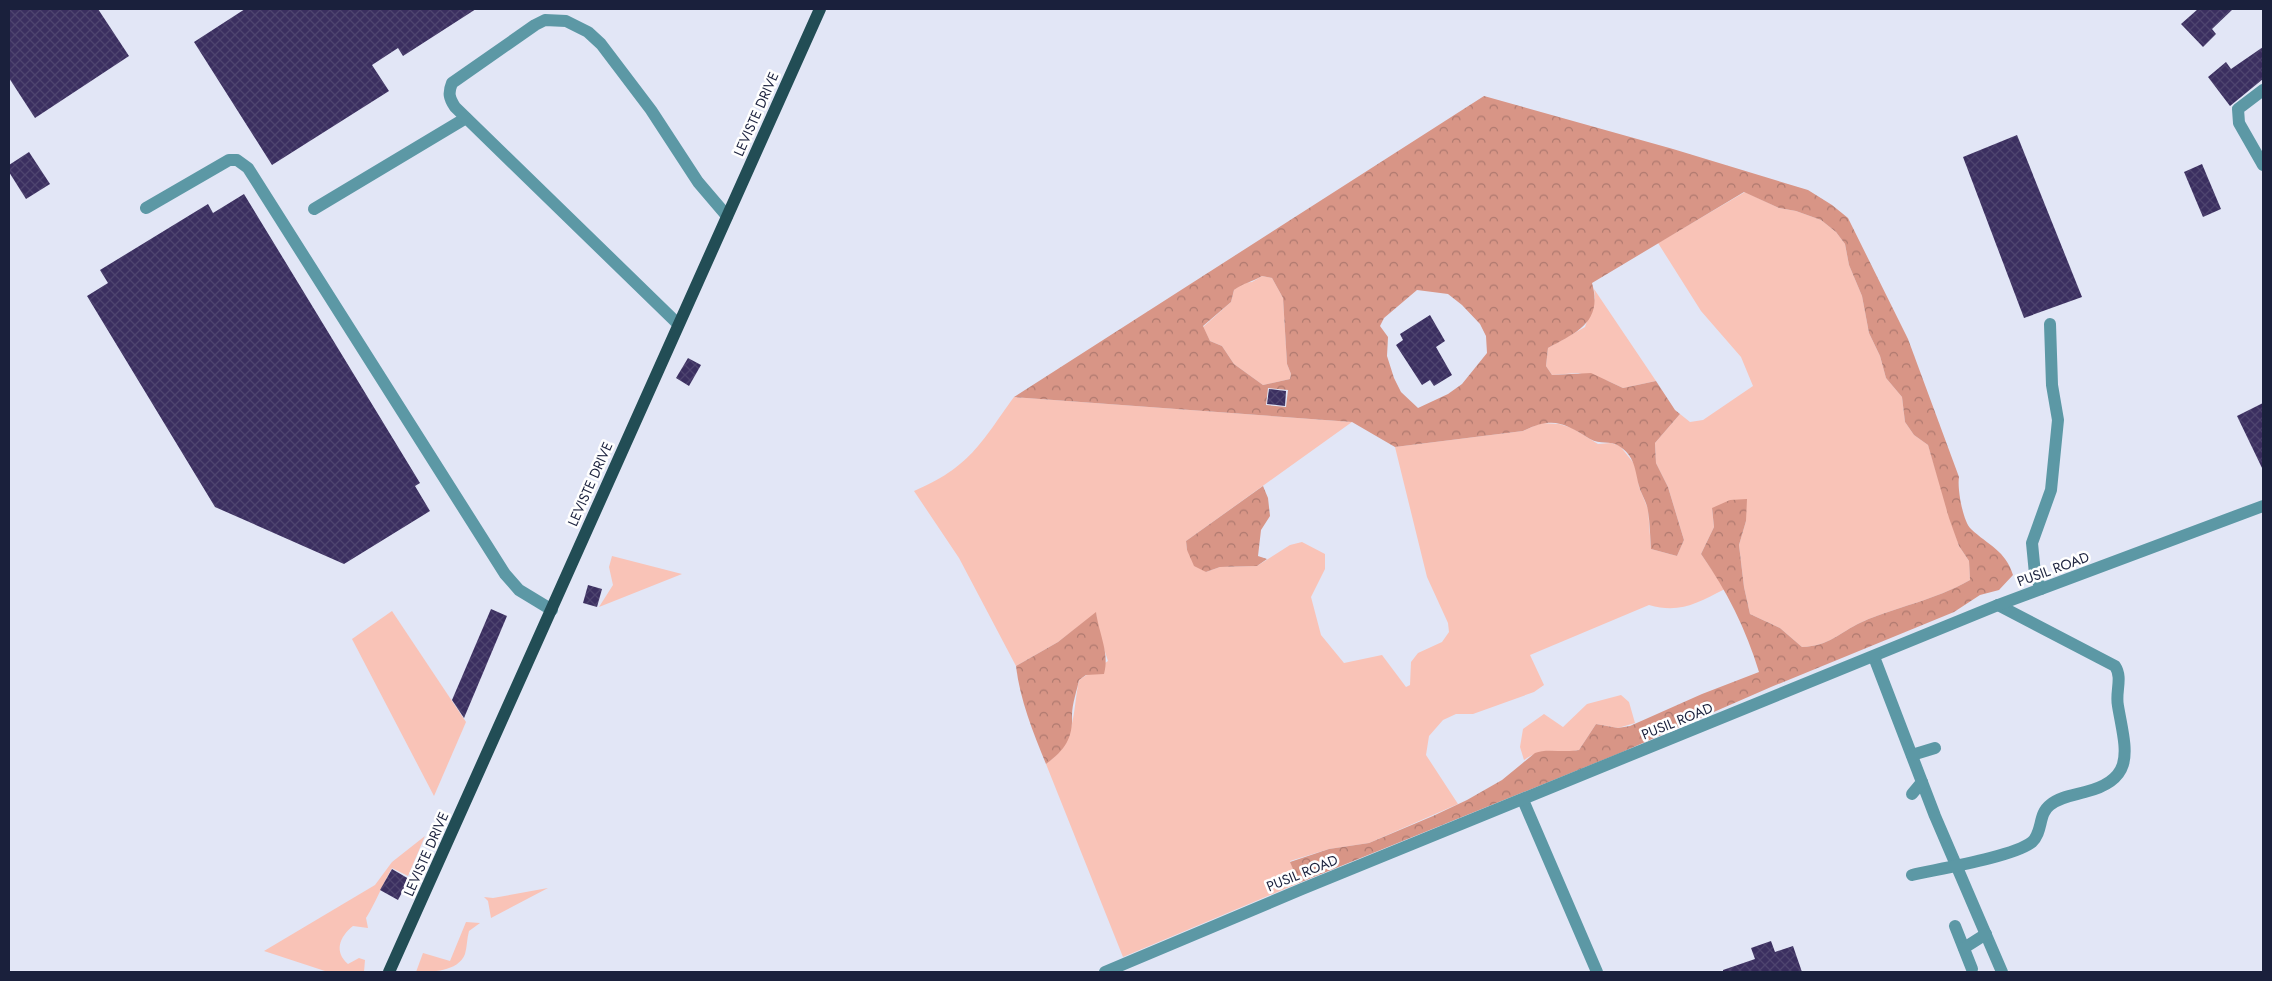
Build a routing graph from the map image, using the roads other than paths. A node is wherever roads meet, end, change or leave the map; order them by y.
1 (820, 9) edge
2 (2263, 90) edge
3 (466, 118) junction
4 (2263, 166) edge
5 (146, 208) dead end
6 (314, 209) dead end
7 (727, 216) junction
8 (678, 324) junction
9 (2050, 324) dead end
10 (2263, 506) edge
11 (2041, 589) junction
12 (1998, 605) junction
13 (552, 610) junction
14 (1874, 657) junction
15 (1935, 748) dead end
16 (1912, 754) junction
17 (1922, 782) junction
18 (1912, 794) dead end
19 (1523, 800) junction
20 (1956, 865) junction
21 (1912, 875) dead end
22 (1955, 926) dead end
23 (1986, 934) junction
24 (1964, 948) junction
25 (1972, 969) dead end
26 (389, 972) edge
27 (1105, 972) edge
28 (1597, 972) edge
29 (2002, 972) edge

1 - 7 main road, LEVISTE DRIVE
2 - 4 street
3 - 6 street
3 - 7 street
3 - 8 street
5 - 13 street
7 - 8 main road, LEVISTE DRIVE
8 - 13 main road, LEVISTE DRIVE
9 - 11 street
10 - 11 street, PUSIL ROAD
11 - 12 street, PUSIL ROAD
12 - 14 street, PUSIL ROAD
12 - 20 street
13 - 26 main road, LEVISTE DRIVE
14 - 16 street
14 - 19 street, PUSIL ROAD
15 - 16 street
16 - 17 street
17 - 18 street
17 - 20 street
19 - 27 street, PUSIL ROAD
19 - 28 street
20 - 21 street
20 - 23 street
22 - 24 street
23 - 24 street
23 - 29 street
24 - 25 street

